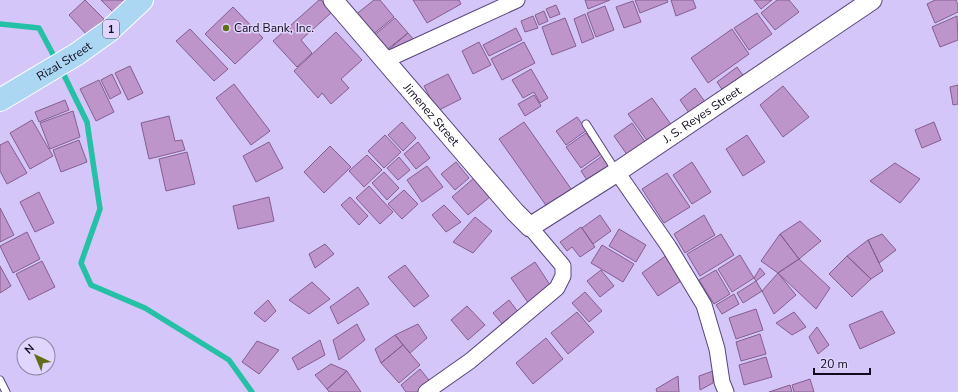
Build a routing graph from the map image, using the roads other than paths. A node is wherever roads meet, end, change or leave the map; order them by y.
1 (142, 0) edge
2 (333, 0) edge
3 (517, 0) edge
4 (872, 0) edge
5 (386, 60) junction
6 (0, 100) edge
7 (586, 124) dead end
8 (617, 172) junction
9 (530, 227) junction
10 (0, 380) edge
11 (6, 392) edge
12 (426, 392) edge
13 (726, 392) edge

1 - 6 main road, Rizal Street / 1
2 - 5 street, Jimenez Street
3 - 5 street
4 - 8 street, J. S. Reyes Street
5 - 9 street, Jimenez Street
7 - 8 lane
8 - 9 street, J. S. Reyes Street
8 - 13 street
9 - 12 street
10 - 11 lane

